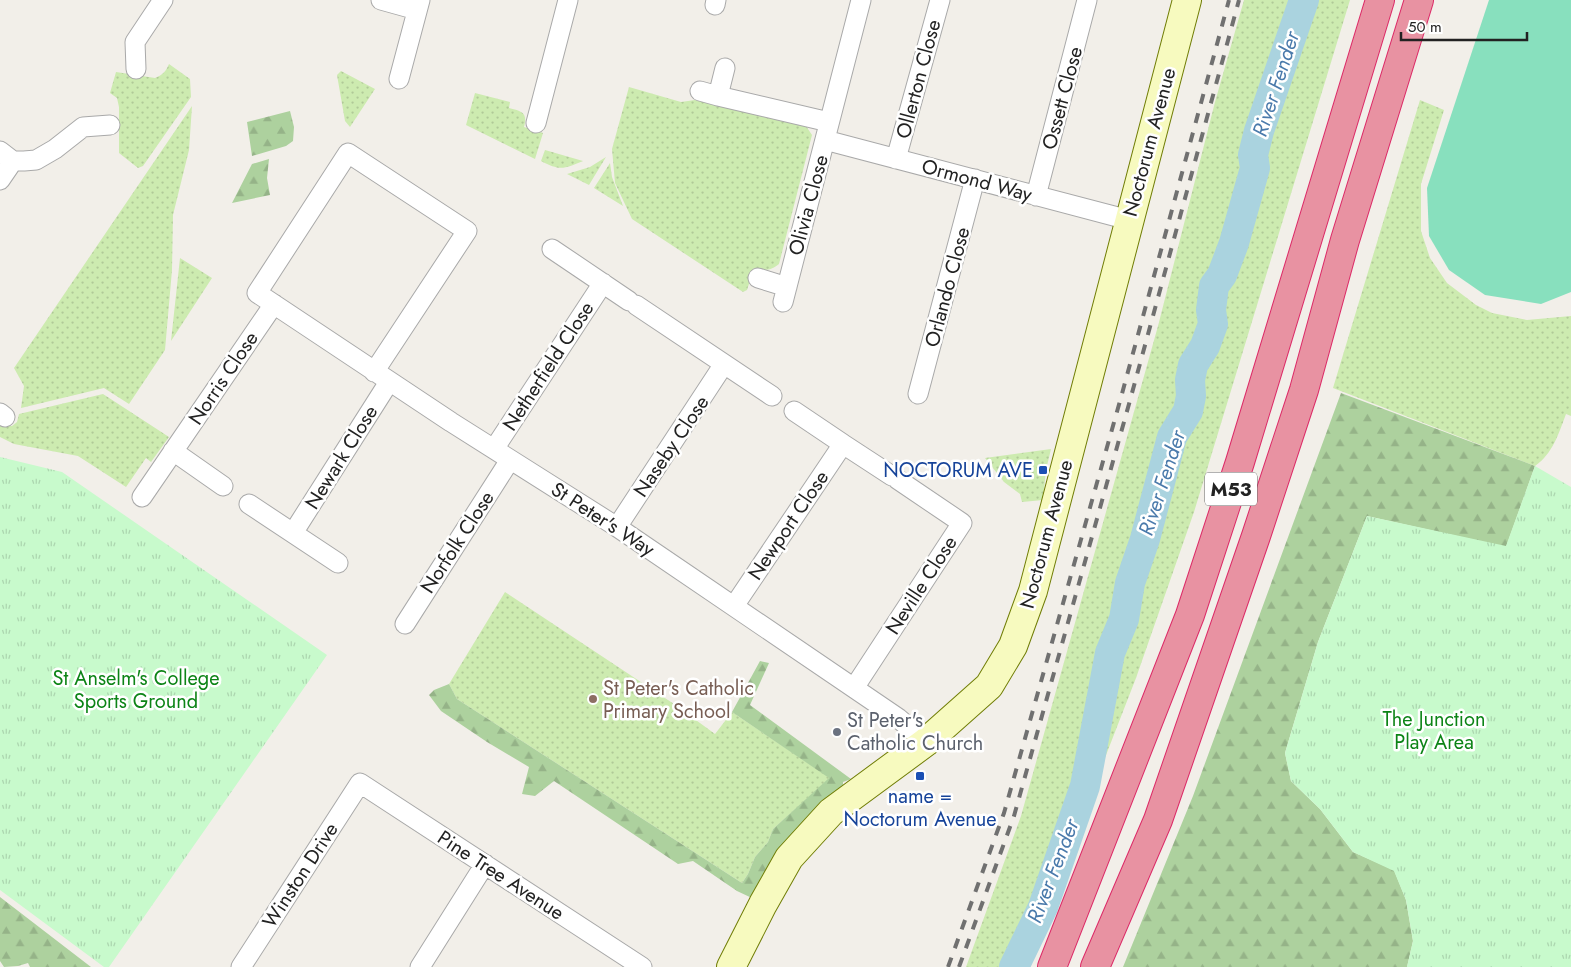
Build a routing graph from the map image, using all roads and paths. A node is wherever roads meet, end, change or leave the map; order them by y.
1 (163, 0) edge
2 (381, 0) edge
3 (568, 0) edge
4 (861, 0) edge
5 (940, 0) edge
6 (1087, 0) edge
7 (1186, 0) edge
8 (1380, 0) edge
9 (1419, 0) edge
10 (418, 5) edge
11 (725, 68) dead end
12 (136, 69) dead end
13 (400, 79) dead end
14 (536, 123) dead end
15 (110, 125) dead end
16 (827, 131) junction
17 (7, 156) edge
18 (896, 159) junction
19 (975, 179) junction
20 (0, 180) edge
21 (1036, 196) junction
22 (1129, 220) junction
23 (552, 250) dead end
24 (758, 278) dead end
25 (603, 283) junction
26 (274, 304) junction
27 (724, 364) junction
28 (382, 377) junction
29 (918, 394) dead end
30 (772, 396) dead end
31 (794, 411) dead end
32 (843, 444) junction
33 (494, 449) junction
34 (173, 451) junction
35 (510, 460) junction
36 (223, 486) dead end
37 (142, 497) dead end
38 (250, 504) dead end
39 (617, 527) junction
40 (293, 533) junction
41 (338, 563) dead end
42 (734, 606) junction
43 (405, 624) dead end
44 (854, 688) junction
45 (926, 742) junction
46 (360, 783) joint
47 (485, 864) junction
48 (241, 967) edge
49 (420, 967) edge
50 (642, 967) edge
51 (731, 967) edge
52 (1052, 967) edge
53 (1095, 967) edge

1 - 12 street
2 - 10 street
3 - 14 street
4 - 16 street, Olivia Close
5 - 18 street, Ollerton Close
6 - 21 street, Ossett Close
7 - 22 street, Noctorum Avenue
8 - 52 highway, M53
9 - 53 highway, M53
10 - 13 street
11 - 16 street
15 - 17 street
16 - 18 street, Ormond Way
16 - 24 street, Olivia Close
17 - 20 street
18 - 19 street, Ormond Way
19 - 21 street, Ormond Way
19 - 29 street, Orlando Close
21 - 22 street, Ormond Way
22 - 45 street, Noctorum Avenue
23 - 25 street, Netherfield Close
25 - 27 street, Netherfield Close
25 - 33 street, Netherfield Close
26 - 28 street, St Peter's Way
26 - 28 street, Newark Close
26 - 34 street, Norris Close
27 - 30 street
27 - 39 street, Naseby Close
28 - 33 street, St Peter's Way
28 - 40 street, Newark Close
31 - 32 street
32 - 42 street, Newport Close
32 - 44 street, Neville Close
33 - 35 street, St Peter's Way
34 - 36 street
34 - 37 street, Norris Close
35 - 39 street, St Peter's Way
35 - 43 street, Norfolk Close
38 - 40 street
39 - 42 street, St Peter's Way
40 - 41 street
42 - 44 street, St Peter's Way
44 - 45 street, St Peter's Way
45 - 51 street, Noctorum Avenue
46 - 47 street, Pine Tree Avenue
46 - 48 street, Winston Drive
47 - 49 street
47 - 50 street, Pine Tree Avenue

